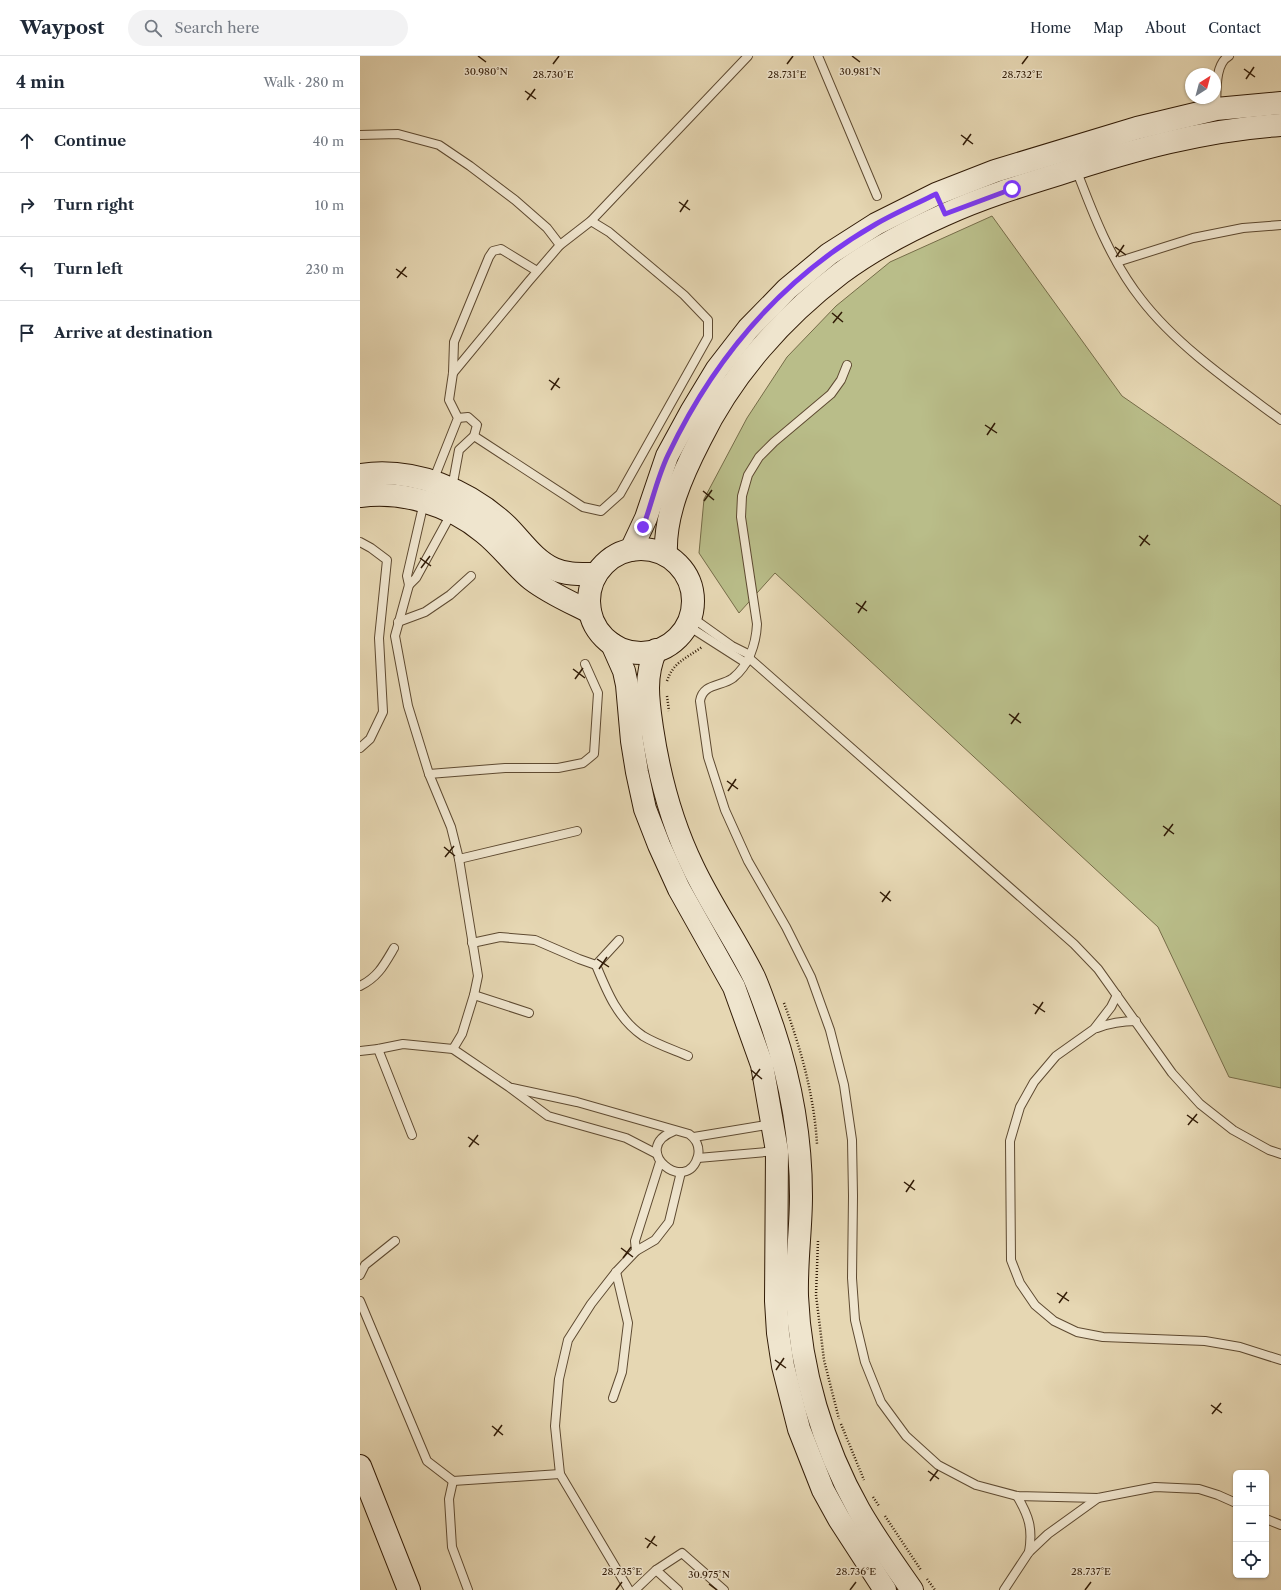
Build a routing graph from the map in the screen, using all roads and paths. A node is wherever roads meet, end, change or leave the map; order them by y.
1 (748, 56) edge
2 (818, 56) edge
3 (1229, 56) edge
4 (1281, 103) edge
5 (1216, 109) junction
6 (1281, 125) edge
7 (360, 136) edge
8 (1076, 168) junction
9 (936, 194) junction
10 (877, 196) dead end
11 (945, 214) junction
12 (591, 221) junction
13 (1281, 224) edge
14 (560, 245) junction
15 (1117, 262) junction
16 (537, 271) junction
17 (847, 364) dead end
18 (453, 373) junction
19 (458, 418) junction
20 (1281, 420) edge
21 (474, 436) junction
22 (360, 476) edge
23 (360, 496) edge
24 (440, 496) junction
25 (360, 542) edge
26 (631, 550) junction
27 (666, 555) junction
28 (596, 574) junction
29 (471, 576) dead end
30 (409, 585) junction
31 (590, 612) junction
32 (688, 621) junction
33 (398, 622) junction
34 (612, 644) junction
35 (656, 650) junction
36 (748, 659) junction
37 (585, 664) dead end
38 (360, 748) edge
39 (429, 774) junction
40 (577, 831) dead end
41 (459, 859) junction
42 (619, 940) dead end
43 (472, 943) junction
44 (394, 948) dead end
45 (596, 965) junction
46 (360, 986) edge
47 (474, 995) junction
48 (1117, 995) junction
49 (528, 1013) dead end
50 (1136, 1021) junction
51 (1094, 1029) junction
52 (378, 1049) junction
53 (453, 1049) junction
54 (360, 1051) edge
55 (688, 1056) dead end
56 (510, 1087) junction
57 (674, 1131) junction
58 (412, 1135) dead end
59 (797, 1136) junction
60 (694, 1137) junction
61 (775, 1138) junction
62 (657, 1154) junction
63 (1281, 1154) edge
64 (698, 1158) junction
65 (660, 1162) junction
66 (681, 1172) junction
67 (395, 1241) dead end
68 (636, 1251) junction
69 (616, 1272) junction
70 (360, 1275) edge
71 (360, 1301) edge
72 (1281, 1360) edge
73 (613, 1398) dead end
74 (360, 1466) edge
75 (560, 1474) junction
76 (452, 1481) junction
77 (1017, 1496) junction
78 (360, 1498) edge
79 (1098, 1498) junction
80 (1233, 1502) edge
81 (1269, 1520) edge
82 (1281, 1525) edge
83 (1029, 1552) junction
84 (656, 1570) junction
85 (396, 1590) edge
86 (409, 1590) edge
87 (468, 1590) edge
88 (629, 1590) edge
89 (635, 1590) edge
90 (678, 1590) edge
91 (724, 1590) edge
92 (885, 1590) edge
93 (912, 1590) edge
94 (1004, 1590) edge

1 - 12 lane
2 - 10 lane
3 - 5 lane
4 - 5 street
5 - 9 street
6 - 8 street
7 - 14 lane
8 - 11 street
8 - 15 lane
9 - 11 street
9 - 26 street
11 - 27 street
12 - 14 lane
12 - 21 lane
13 - 15 lane
14 - 16 lane
15 - 20 lane
16 - 18 lane
16 - 18 lane
17 - 36 lane
18 - 19 lane
19 - 21 lane
19 - 24 lane
21 - 24 lane
22 - 24 street
23 - 24 street
24 - 28 street
24 - 30 lane
24 - 30 lane
24 - 31 street
25 - 38 lane
26 - 27 street
26 - 28 street
27 - 32 street
28 - 31 street
29 - 33 lane
30 - 33 lane
31 - 34 street
32 - 35 street
32 - 36 lane
32 - 36 lane
33 - 39 lane
34 - 35 street
34 - 61 street
35 - 59 street
36 - 48 lane
36 - 77 lane
37 - 39 lane
39 - 41 lane
40 - 41 lane
41 - 43 lane
42 - 45 lane
43 - 45 lane
43 - 47 lane
44 - 46 lane
45 - 55 lane
47 - 49 lane
47 - 53 lane
48 - 50 lane
48 - 51 lane
50 - 51 lane
50 - 63 lane
51 - 72 lane
52 - 53 lane
52 - 54 lane
52 - 58 lane
53 - 56 lane
56 - 57 lane
56 - 62 lane
57 - 60 lane
57 - 62 lane
59 - 61 street
59 - 93 street
60 - 61 lane
60 - 64 lane
61 - 64 lane
61 - 92 street
62 - 65 lane
64 - 66 lane
65 - 66 lane
65 - 68 lane
66 - 68 lane
67 - 70 lane
68 - 69 lane
69 - 73 lane
69 - 75 lane
71 - 76 lane
74 - 86 street
75 - 76 lane
75 - 88 lane
76 - 87 lane
77 - 79 lane
77 - 83 lane
78 - 85 street
79 - 80 lane
79 - 83 lane
81 - 82 lane
83 - 94 lane
84 - 89 lane
84 - 90 lane
84 - 91 lane

